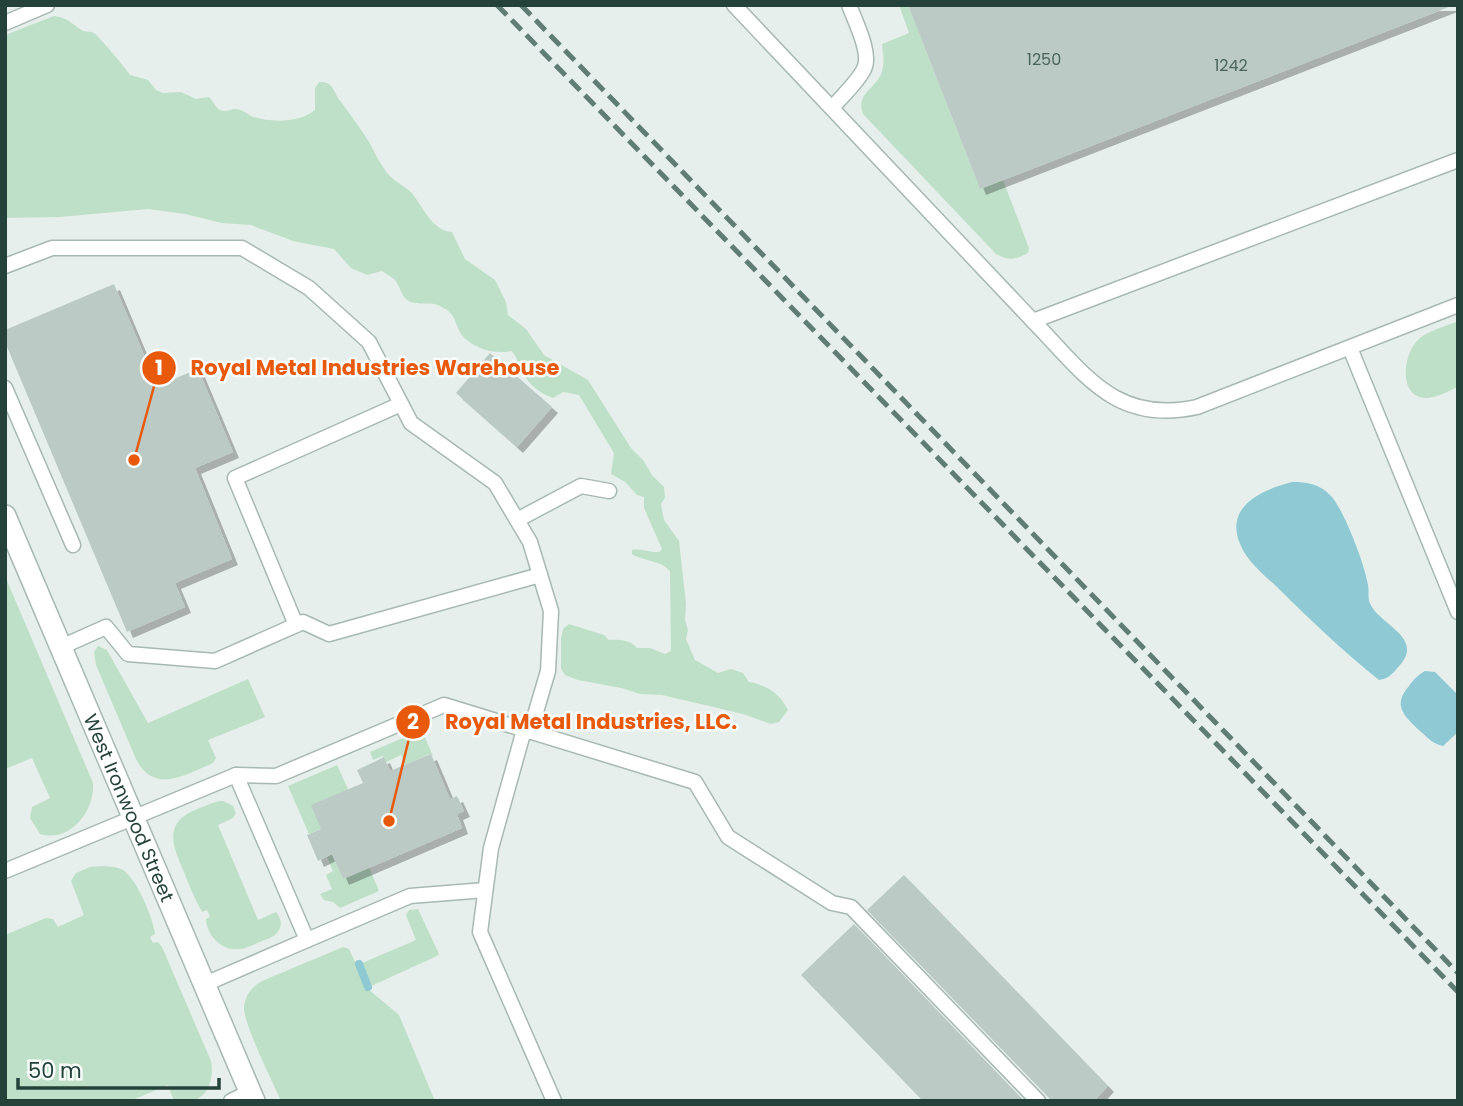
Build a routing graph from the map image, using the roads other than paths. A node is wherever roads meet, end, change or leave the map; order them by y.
1 (47, 5) edge
2 (734, 5) edge
3 (849, 5) edge
4 (5, 23) edge
5 (832, 108) junction
6 (1458, 160) edge
7 (5, 266) edge
8 (1458, 305) edge
9 (1033, 321) junction
10 (1350, 348) junction
11 (5, 388) edge
12 (401, 404) junction
13 (609, 491) dead end
14 (5, 516) edge
15 (517, 520) junction
16 (73, 545) dead end
17 (540, 575) junction
18 (1458, 611) edge
19 (296, 625) junction
20 (61, 647) junction
21 (527, 731) junction
22 (236, 775) junction
23 (134, 818) junction
24 (5, 871) edge
25 (485, 890) junction
26 (307, 940) junction
27 (205, 984) junction
28 (245, 1098) edge
29 (554, 1101) edge
30 (1038, 1101) edge

1 - 4 lane
2 - 5 lane
3 - 5 lane
5 - 9 lane
6 - 9 lane
7 - 12 lane
8 - 10 lane
9 - 10 lane
10 - 18 lane
11 - 16 lane
12 - 15 lane
12 - 19 lane
13 - 15 lane
14 - 20 street, West Ironwood Street
15 - 17 lane
17 - 19 lane
17 - 21 lane
19 - 20 lane
20 - 23 street, West Ironwood Street
21 - 22 lane
21 - 25 lane
21 - 30 lane
22 - 23 lane
22 - 26 lane
23 - 24 lane
23 - 27 street, West Ironwood Street
25 - 26 lane
25 - 29 lane
26 - 27 lane
27 - 28 street, West Ironwood Street

